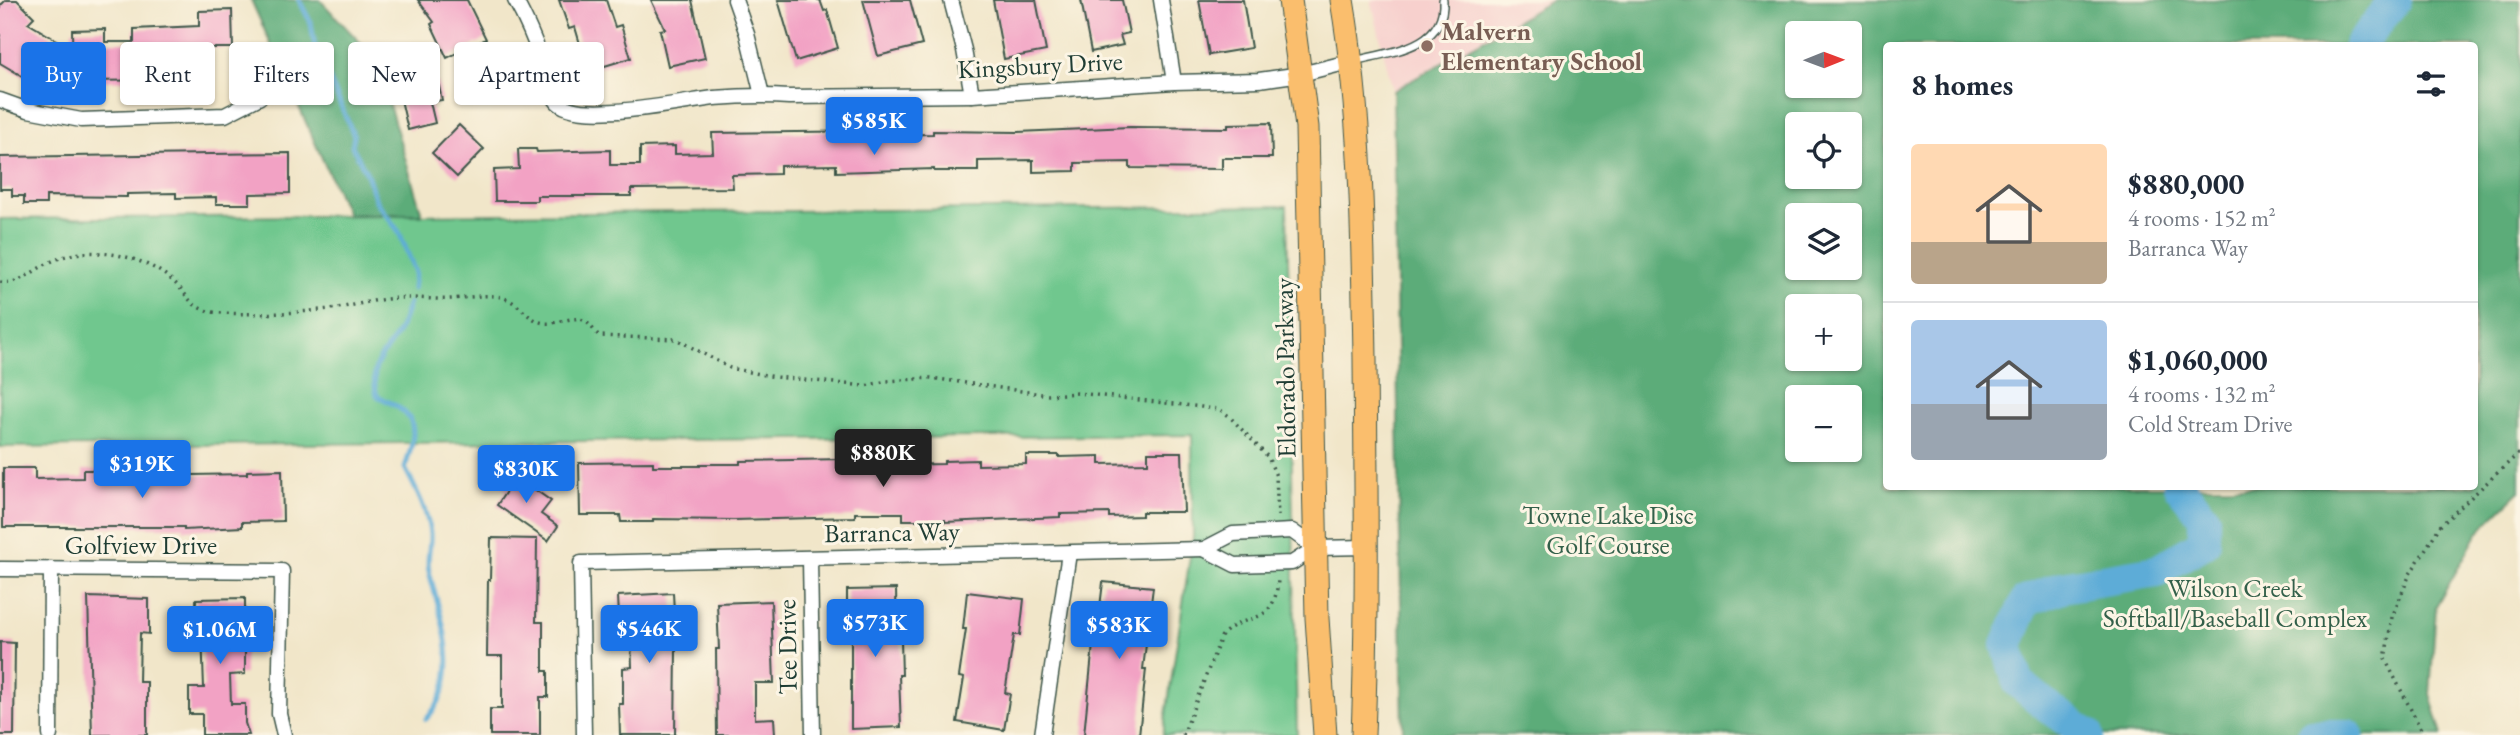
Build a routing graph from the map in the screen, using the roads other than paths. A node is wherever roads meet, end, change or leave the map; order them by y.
1 (515, 0) edge
2 (735, 0) edge
3 (951, 0) edge
4 (1161, 0) edge
5 (1290, 0) edge
6 (1342, 0) edge
7 (1443, 0) edge
8 (533, 42) edge
9 (1353, 61) junction
10 (1301, 74) junction
11 (1174, 82) junction
12 (762, 95) junction
13 (972, 95) junction
14 (0, 100) edge
15 (244, 105) edge
16 (561, 105) edge
17 (1367, 547) junction
18 (1315, 548) junction
19 (1204, 549) junction
20 (1069, 553) junction
21 (810, 559) junction
22 (0, 569) edge
23 (51, 569) junction
24 (50, 735) edge
25 (284, 735) edge
26 (584, 735) edge
27 (813, 735) edge
28 (1042, 735) edge
29 (1325, 735) edge
30 (1363, 735) edge

1 - 8 street
2 - 12 street
3 - 13 street
4 - 11 street
5 - 10 main road, Eldorado Parkway
6 - 9 main road
7 - 9 lane
9 - 10 street, Kingsbury Drive
9 - 17 main road
10 - 11 street, Kingsbury Drive
10 - 18 main road, Eldorado Parkway
11 - 13 street, Kingsbury Drive
12 - 13 street, Kingsbury Drive
12 - 16 street, Kingsbury Drive
14 - 15 street
17 - 18 street, Barranca Way
17 - 30 main road
18 - 19 street, Barranca Way
18 - 19 street, Barranca Way
18 - 29 main road, Eldorado Parkway
19 - 20 street, Barranca Way
20 - 21 street, Barranca Way
20 - 28 street
21 - 26 street, Barranca Way
21 - 27 street, Tee Drive
22 - 23 street, Golfview Drive
23 - 24 street
23 - 25 street, Golfview Drive

